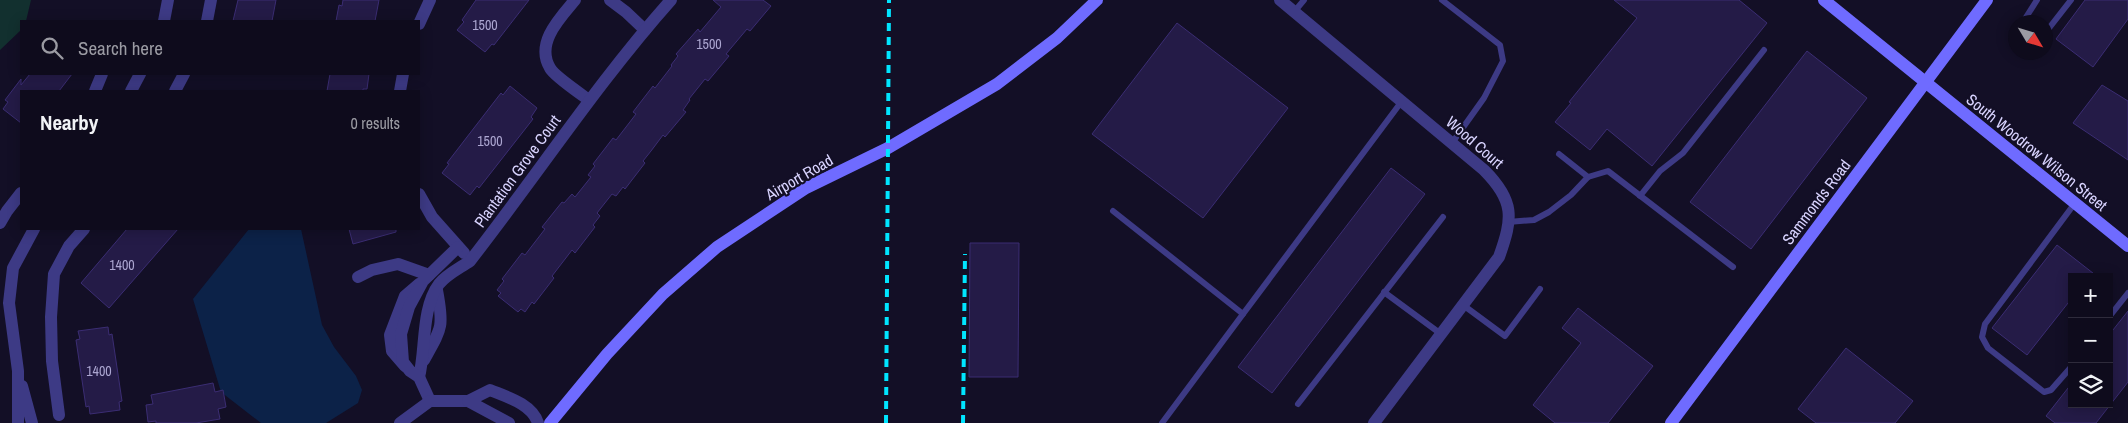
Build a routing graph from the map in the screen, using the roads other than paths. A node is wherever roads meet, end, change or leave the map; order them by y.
1 (168, 0) edge
2 (211, 0) edge
3 (430, 0) edge
4 (575, 0) edge
5 (610, 0) edge
6 (672, 0) edge
7 (1097, 0) edge
8 (1280, 0) edge
9 (1304, 0) edge
10 (1442, 0) edge
11 (1824, 0) edge
12 (1987, 0) edge
13 (2037, 0) edge
14 (2071, 0) edge
15 (1294, 12) junction
16 (2027, 15) edge
17 (164, 20) edge
18 (207, 20) edge
19 (420, 22) edge
20 (2053, 23) edge
21 (645, 30) junction
22 (1764, 50) dead end
23 (102, 75) edge
24 (139, 75) edge
25 (183, 75) edge
26 (403, 75) edge
27 (1926, 83) junction
28 (95, 90) edge
29 (132, 90) edge
30 (176, 90) edge
31 (400, 90) edge
32 (589, 100) junction
33 (1402, 101) junction
34 (1452, 144) junction
35 (1559, 154) dead end
36 (1588, 177) junction
37 (20, 194) edge
38 (420, 196) edge
39 (1640, 196) junction
40 (2075, 203) junction
41 (1113, 211) dead end
42 (1443, 217) dead end
43 (1508, 222) junction
44 (0, 224) edge
45 (33, 230) edge
46 (83, 230) edge
47 (2128, 246) edge
48 (458, 247) junction
49 (470, 261) junction
50 (1733, 267) dead end
51 (358, 277) dead end
52 (427, 277) junction
53 (1540, 289) dead end
54 (1384, 292) junction
55 (2128, 293) edge
56 (1462, 305) junction
57 (2113, 312) edge
58 (1242, 314) junction
59 (1441, 334) junction
60 (18, 371) junction
61 (2068, 371) edge
62 (414, 374) junction
63 (468, 401) junction
64 (430, 402) junction
65 (1298, 404) dead end
66 (60, 415) dead end
67 (18, 423) edge
68 (32, 423) edge
69 (400, 423) edge
70 (509, 423) edge
71 (538, 423) edge
72 (550, 423) edge
73 (1162, 423) edge
74 (1374, 423) edge
75 (1671, 423) edge

1 - 17 street
2 - 18 street
3 - 19 street
4 - 32 street
5 - 21 street
6 - 21 street, Plantation Grove Court
7 - 72 street, Airport Road
8 - 15 street, Wood Court
9 - 15 lane
10 - 34 lane
11 - 27 street, South Woodrow Wilson Street
12 - 27 street, Sammonds Road
13 - 16 lane
14 - 20 lane
15 - 33 street, Wood Court
21 - 32 street, Plantation Grove Court
22 - 39 lane
23 - 28 street
24 - 29 street
25 - 30 street
26 - 31 street
27 - 40 street, South Woodrow Wilson Street
27 - 75 street, Sammonds Road
32 - 49 street, Plantation Grove Court
33 - 34 street, Wood Court
33 - 58 lane
34 - 43 street, Wood Court
35 - 36 lane
36 - 39 lane
36 - 43 lane
37 - 44 street
38 - 48 street
39 - 50 lane
40 - 47 street, South Woodrow Wilson Street
40 - 61 lane
41 - 58 lane
42 - 54 lane
43 - 56 street, Wood Court
45 - 60 street
46 - 66 street
48 - 49 street
48 - 52 street
49 - 62 street, Plantation Grove Court
51 - 52 street
52 - 62 street
53 - 56 lane
54 - 59 lane
54 - 65 lane
55 - 57 lane
56 - 59 street, Wood Court
58 - 73 lane
59 - 74 street, Wood Court
60 - 67 street
60 - 68 street
62 - 64 street
63 - 64 street
63 - 70 street
63 - 71 street
64 - 69 street

